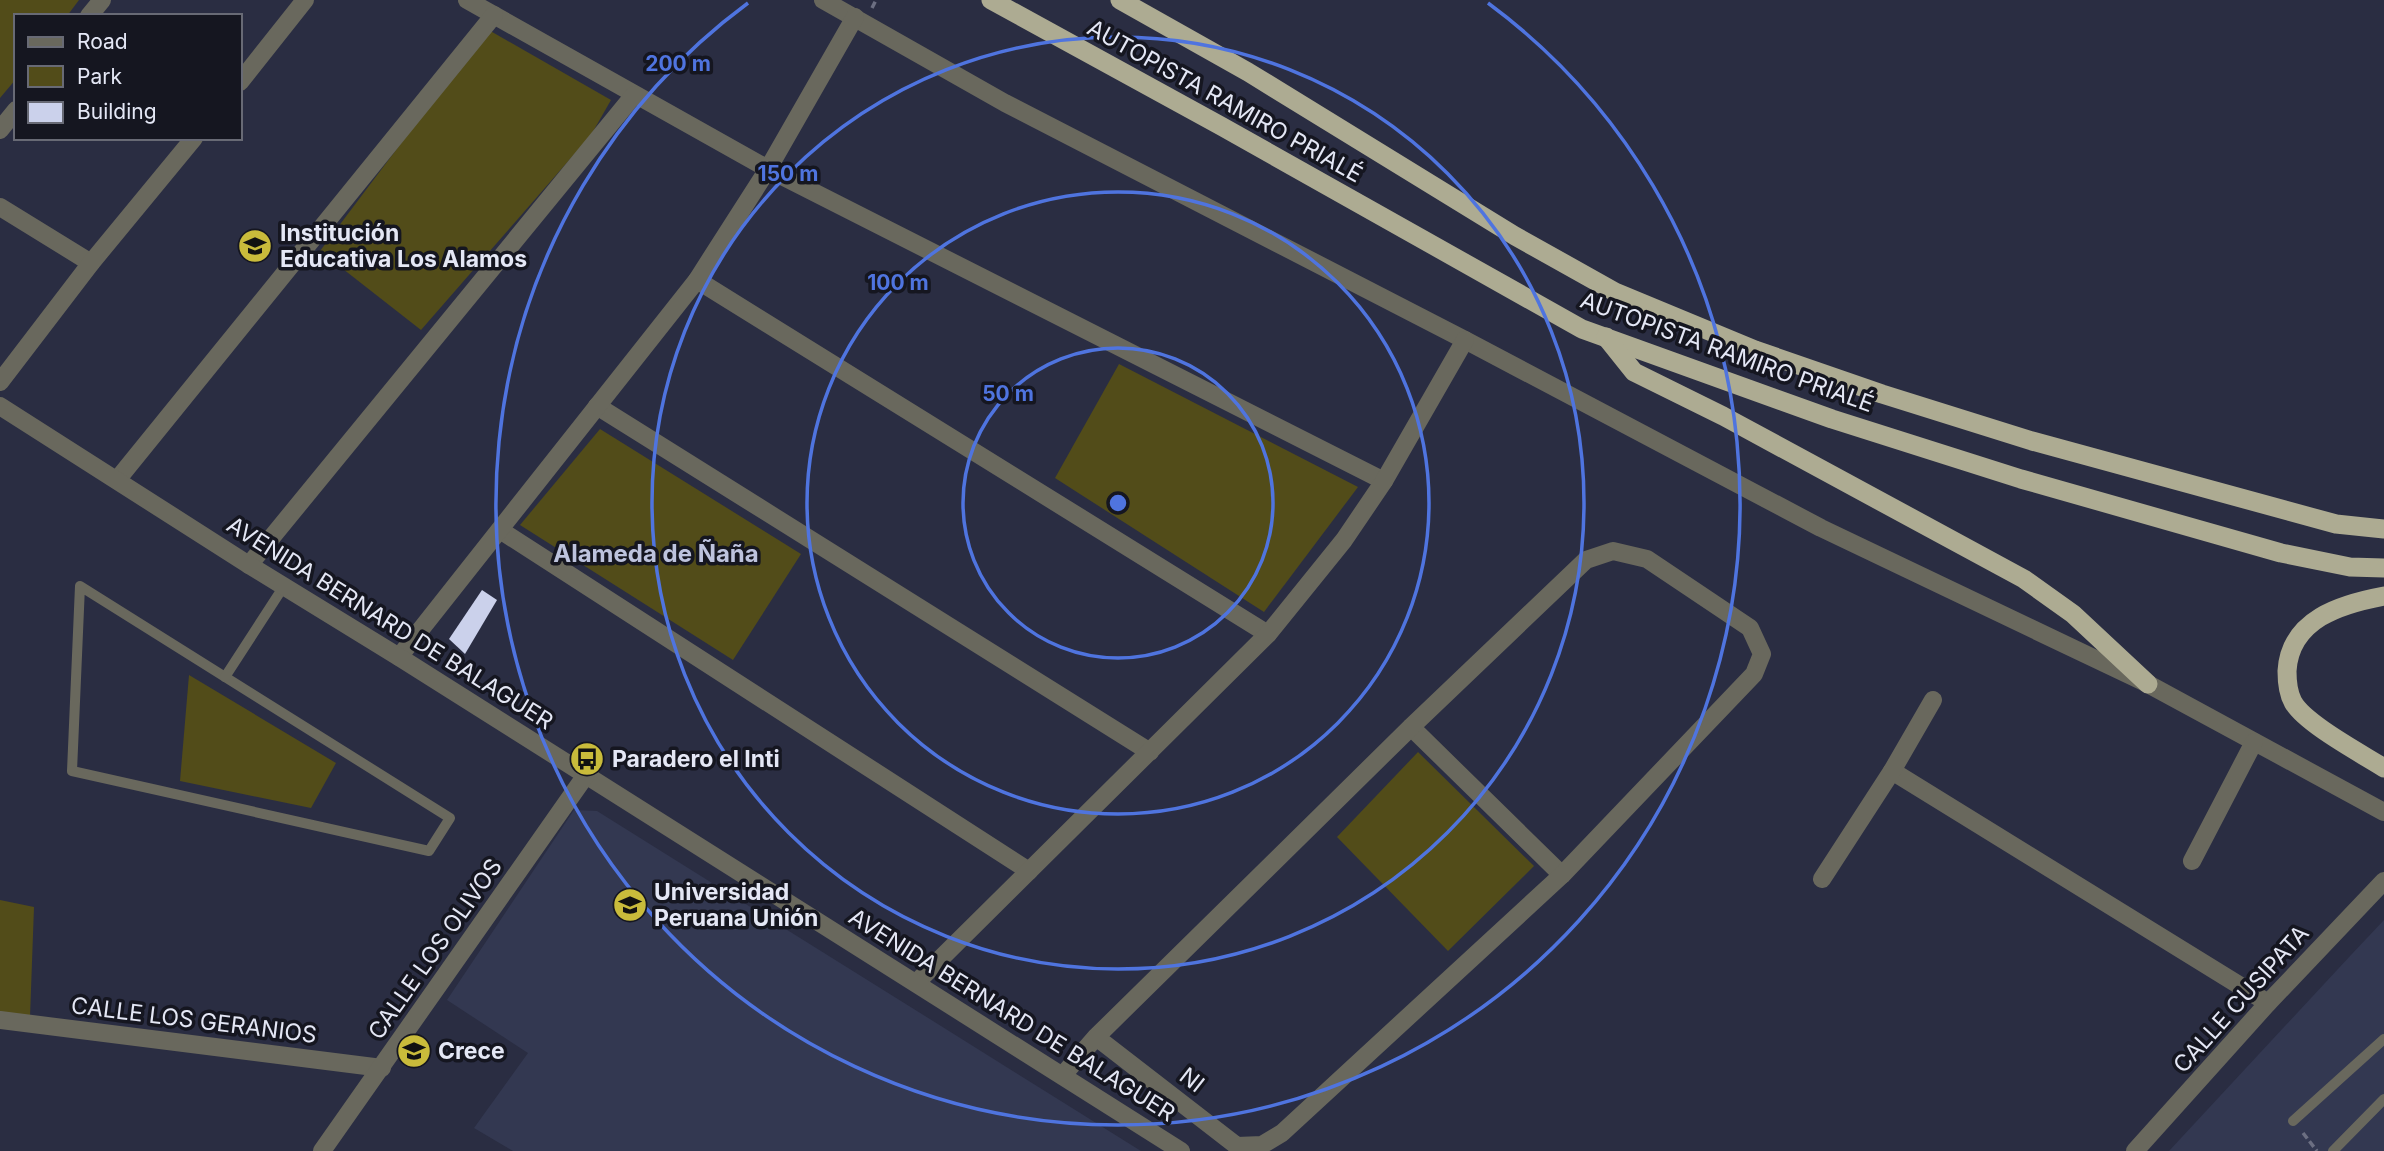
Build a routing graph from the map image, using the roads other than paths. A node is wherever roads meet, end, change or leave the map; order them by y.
1 (102, 0) edge
2 (305, 0) edge
3 (467, 0) edge
4 (823, 0) edge
5 (992, 0) edge
6 (1119, 0) edge
7 (91, 14) edge
8 (494, 15) junction
9 (855, 17) junction
10 (242, 79) edge
11 (634, 95) junction
12 (14, 112) edge
13 (0, 130) edge
14 (192, 140) edge
15 (768, 169) junction
16 (0, 206) edge
17 (91, 263) junction
18 (697, 280) junction
19 (1605, 337) junction
20 (1465, 340) junction
21 (0, 382) edge
22 (0, 406) edge
23 (597, 407) junction
24 (117, 480) junction
25 (1384, 481) junction
26 (2384, 529) edge
27 (499, 530) junction
28 (248, 565) junction
29 (2384, 568) edge
30 (284, 586) junction
31 (2384, 596) edge
32 (1268, 634) junction
33 (399, 657) junction
34 (225, 677) junction
35 (2148, 684) junction
36 (1933, 700) dead end
37 (1411, 727) junction
38 (2254, 742) junction
39 (1150, 752) junction
40 (2384, 768) edge
41 (1892, 771) junction
42 (586, 775) junction
43 (2384, 812) edge
44 (2192, 861) dead end
45 (1029, 871) junction
46 (1562, 875) junction
47 (1822, 879) dead end
48 (2384, 881) edge
49 (916, 983) junction
50 (2268, 1003) junction
51 (0, 1020) edge
52 (1096, 1037) junction
53 (2384, 1039) edge
54 (382, 1068) junction
55 (1063, 1075) junction
56 (2384, 1099) edge
57 (2293, 1121) road end
58 (322, 1151) edge
59 (1181, 1151) edge
60 (2135, 1151) edge
61 (2333, 1151) edge

1 - 7 street
2 - 10 street
3 - 8 street
4 - 9 street
5 - 19 highway, AUTOPISTA RAMIRO PRIALÉ
6 - 26 highway, AUTOPISTA RAMIRO PRIALÉ
8 - 11 street
8 - 24 street
9 - 15 street
9 - 20 street
11 - 15 street
11 - 28 street
12 - 13 street
14 - 17 street
15 - 18 street
15 - 25 street
16 - 17 street
17 - 21 street
18 - 23 street
18 - 32 street
19 - 29 highway, AUTOPISTA RAMIRO PRIALÉ
19 - 35 highway
20 - 25 street
20 - 35 street
22 - 24 street, AVENIDA BERNARD DE BALAGUER
23 - 27 street
23 - 39 street
24 - 28 street, AVENIDA BERNARD DE BALAGUER
25 - 32 street
27 - 33 street
27 - 45 street
28 - 30 street, AVENIDA BERNARD DE BALAGUER
30 - 33 street, AVENIDA BERNARD DE BALAGUER
30 - 34 lane
31 - 40 highway
32 - 39 street
33 - 42 street, AVENIDA BERNARD DE BALAGUER
34 - 34 lane
35 - 38 street
36 - 41 street
37 - 46 street
37 - 46 street
37 - 52 street
38 - 43 street
38 - 44 street
39 - 45 street
41 - 47 street
41 - 50 street
42 - 49 street, AVENIDA BERNARD DE BALAGUER
42 - 54 street, CALLE LOS OLIVOS
45 - 49 street
46 - 52 street, NI
48 - 50 street, CALLE CUSIPATA
49 - 55 street, AVENIDA BERNARD DE BALAGUER
50 - 60 street, CALLE CUSIPATA
51 - 54 street, CALLE LOS GERANIOS
52 - 55 street
53 - 57 lane
54 - 58 street, CALLE LOS OLIVOS
55 - 59 street, AVENIDA BERNARD DE BALAGUER
56 - 61 lane

